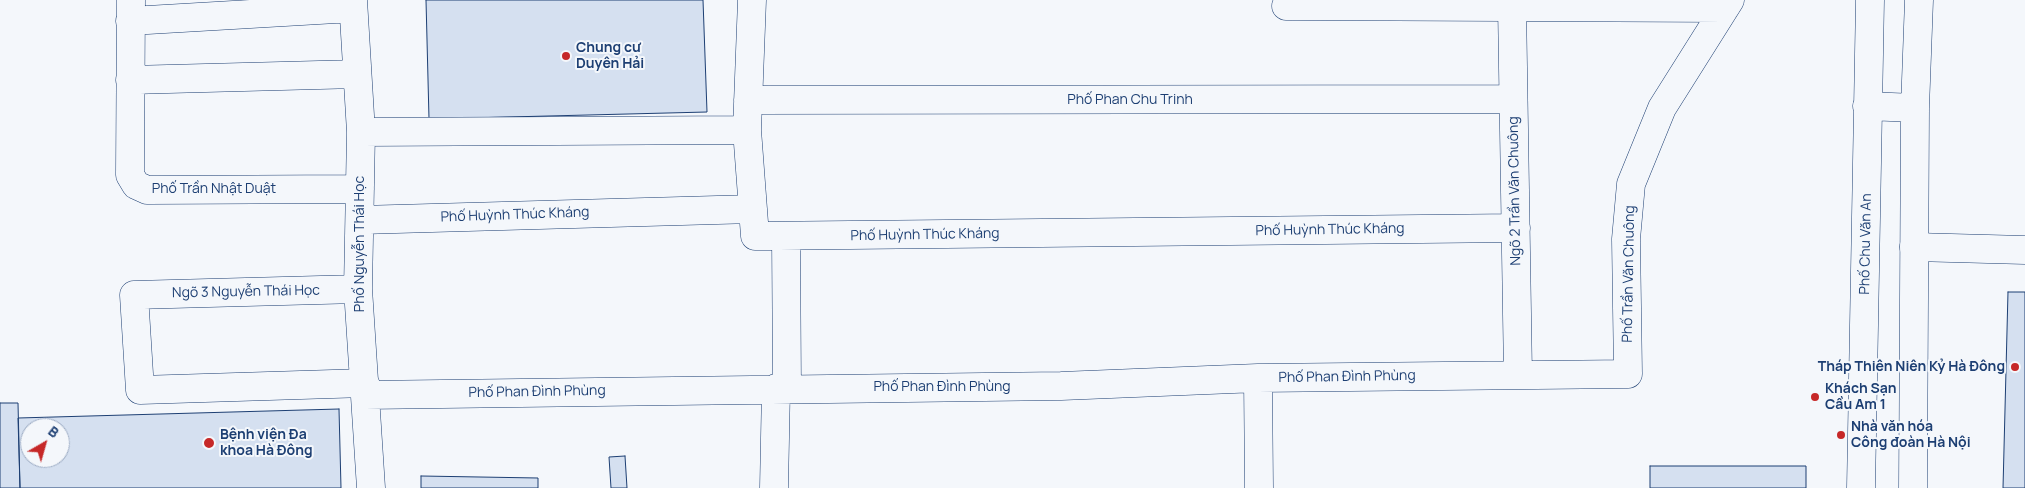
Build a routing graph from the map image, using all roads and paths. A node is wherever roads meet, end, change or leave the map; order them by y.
1 (752, 0) edge
2 (1870, 0) edge
3 (1919, 0) edge
4 (353, 4) edge
5 (1728, 4) edge
6 (1286, 6) dead end
7 (1512, 6) junction
8 (131, 11) edge
9 (357, 74) junction
10 (130, 80) junction
11 (1513, 99) junction
12 (748, 100) junction
13 (1867, 106) junction
14 (1915, 108) junction
15 (747, 130) junction
16 (361, 132) junction
17 (360, 188) junction
18 (753, 209) junction
19 (360, 220) junction
20 (1516, 228) junction
21 (786, 236) junction
22 (1914, 247) junction
23 (2025, 250) edge
24 (358, 289) junction
25 (134, 295) joint
26 (1518, 375) junction
27 (1258, 378) junction
28 (782, 388) junction
29 (365, 389) junction
30 (371, 488) edge
31 (774, 488) edge
32 (1259, 488) edge
33 (1861, 488) edge
34 (1913, 488) edge

1 - 12 street
2 - 13 street, Phố Chu Văn An
3 - 14 street
4 - 8 street
4 - 9 street, Phố Nguyễn Thái Học
5 - 7 street
5 - 26 street, Phố Trần Văn Chuông
6 - 7 street
7 - 11 street, Ngõ 2 Trần Văn Chuông
8 - 10 street, Phố Trần Nhật Duật
9 - 10 street
9 - 16 street, Phố Nguyễn Thái Học
10 - 17 street, Phố Trần Nhật Duật
11 - 12 street, Phố Phan Chu Trinh
11 - 20 street, Ngõ 2 Trần Văn Chuông
12 - 15 street
13 - 14 street
13 - 33 street, Phố Chu Văn An
14 - 22 street
15 - 16 street
15 - 18 street
16 - 17 street, Phố Nguyễn Thái Học
17 - 19 street, Phố Nguyễn Thái Học
18 - 19 street, Phố Huỳnh Thúc Kháng
18 - 21 street, Phố Huỳnh Thúc Kháng
19 - 24 street, Phố Nguyễn Thái Học
20 - 21 street, Phố Huỳnh Thúc Kháng
20 - 26 street, Ngõ 2 Trần Văn Chuông
21 - 28 street
22 - 23 street
22 - 34 street
24 - 25 street, Ngõ 3 Nguyễn Thái Học
24 - 29 street, Phố Nguyễn Thái Học
25 - 29 street, Phố Phan Đình Phùng
26 - 27 street, Phố Phan Đình Phùng
27 - 28 street, Phố Phan Đình Phùng
27 - 32 street
28 - 29 street, Phố Phan Đình Phùng
28 - 31 street
29 - 30 street, Phố Nguyễn Thái Học

